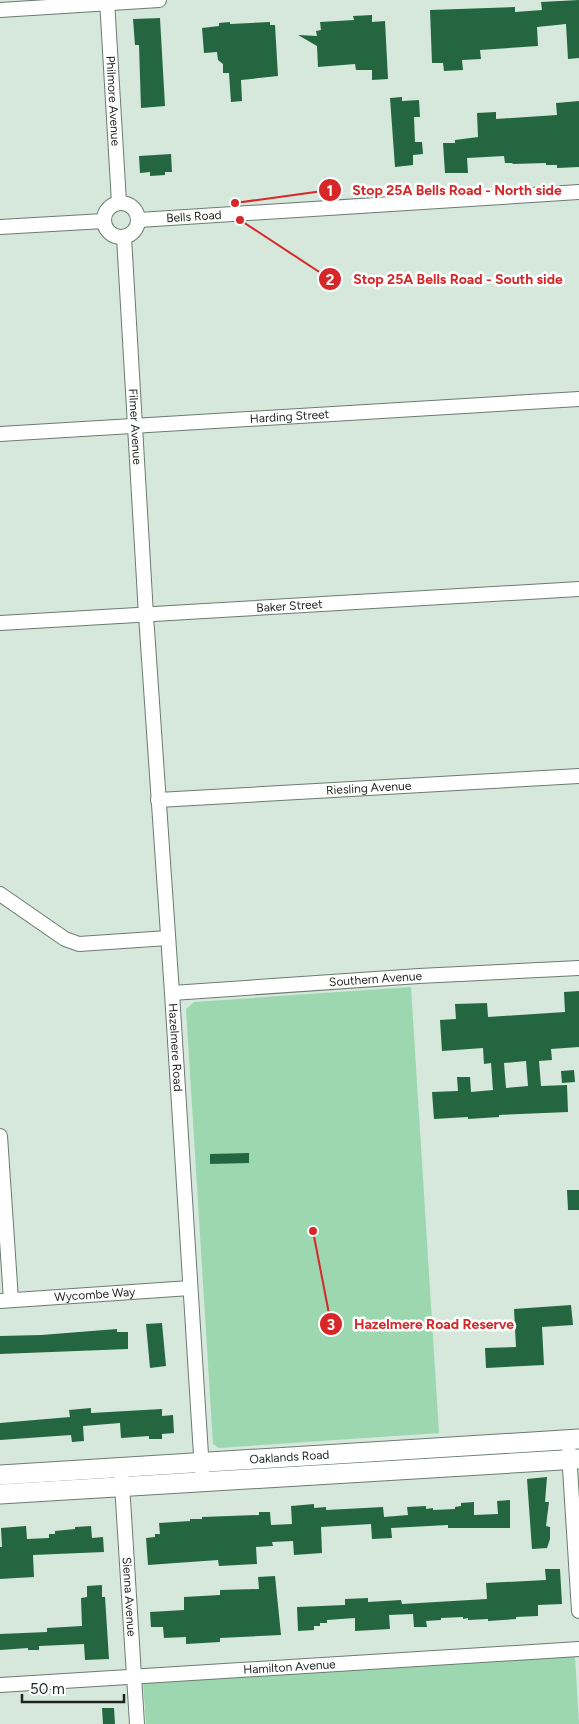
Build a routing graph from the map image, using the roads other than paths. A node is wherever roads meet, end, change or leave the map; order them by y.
1 (160, 0) edge
2 (107, 2) edge
3 (0, 10) edge
4 (579, 192) edge
5 (119, 203) junction
6 (139, 220) junction
7 (104, 221) junction
8 (0, 227) edge
9 (124, 237) junction
10 (579, 399) edge
11 (135, 426) junction
12 (0, 434) edge
13 (579, 589) edge
14 (146, 615) junction
15 (0, 624) edge
16 (579, 776) edge
17 (158, 800) junction
18 (0, 894) edge
19 (168, 938) junction
20 (579, 968) edge
21 (172, 993) junction
22 (0, 1136) edge
23 (190, 1288) junction
24 (5, 1301) edge
25 (574, 1439) edge
26 (574, 1459) edge
27 (202, 1472) junction
28 (0, 1475) edge
29 (122, 1477) junction
30 (0, 1494) edge
31 (579, 1611) edge
32 (579, 1649) edge
33 (134, 1677) junction
34 (0, 1685) edge
35 (137, 1724) edge

1 - 2 street
2 - 3 street
2 - 5 street, Philmore Avenue
4 - 6 street, Bells Road
5 - 6 street
5 - 7 street
6 - 9 street
7 - 8 street
7 - 9 street
9 - 11 street, Filmer Avenue
10 - 11 street, Harding Street
11 - 12 street, Harding Street
11 - 14 street, Filmer Avenue
13 - 14 street, Baker Street
14 - 15 street, Baker Street
14 - 17 street, Hazelmere Road
16 - 17 street, Riesling Avenue
17 - 19 street, Hazelmere Road
18 - 19 street
19 - 21 street, Hazelmere Road
20 - 21 street, Southern Avenue
21 - 23 street, Hazelmere Road
22 - 24 street
23 - 24 street, Wycombe Way
23 - 27 street, Hazelmere Road
25 - 26 street
25 - 27 main road, Oaklands Road
26 - 27 main road, Oaklands Road
26 - 31 street
27 - 29 main road, Oaklands Road
28 - 29 main road, Oaklands Road
29 - 30 main road, Oaklands Road
29 - 33 street, Sienna Avenue
32 - 33 street, Hamilton Avenue
33 - 34 street, Hamilton Avenue
33 - 35 street, Sienna Avenue

